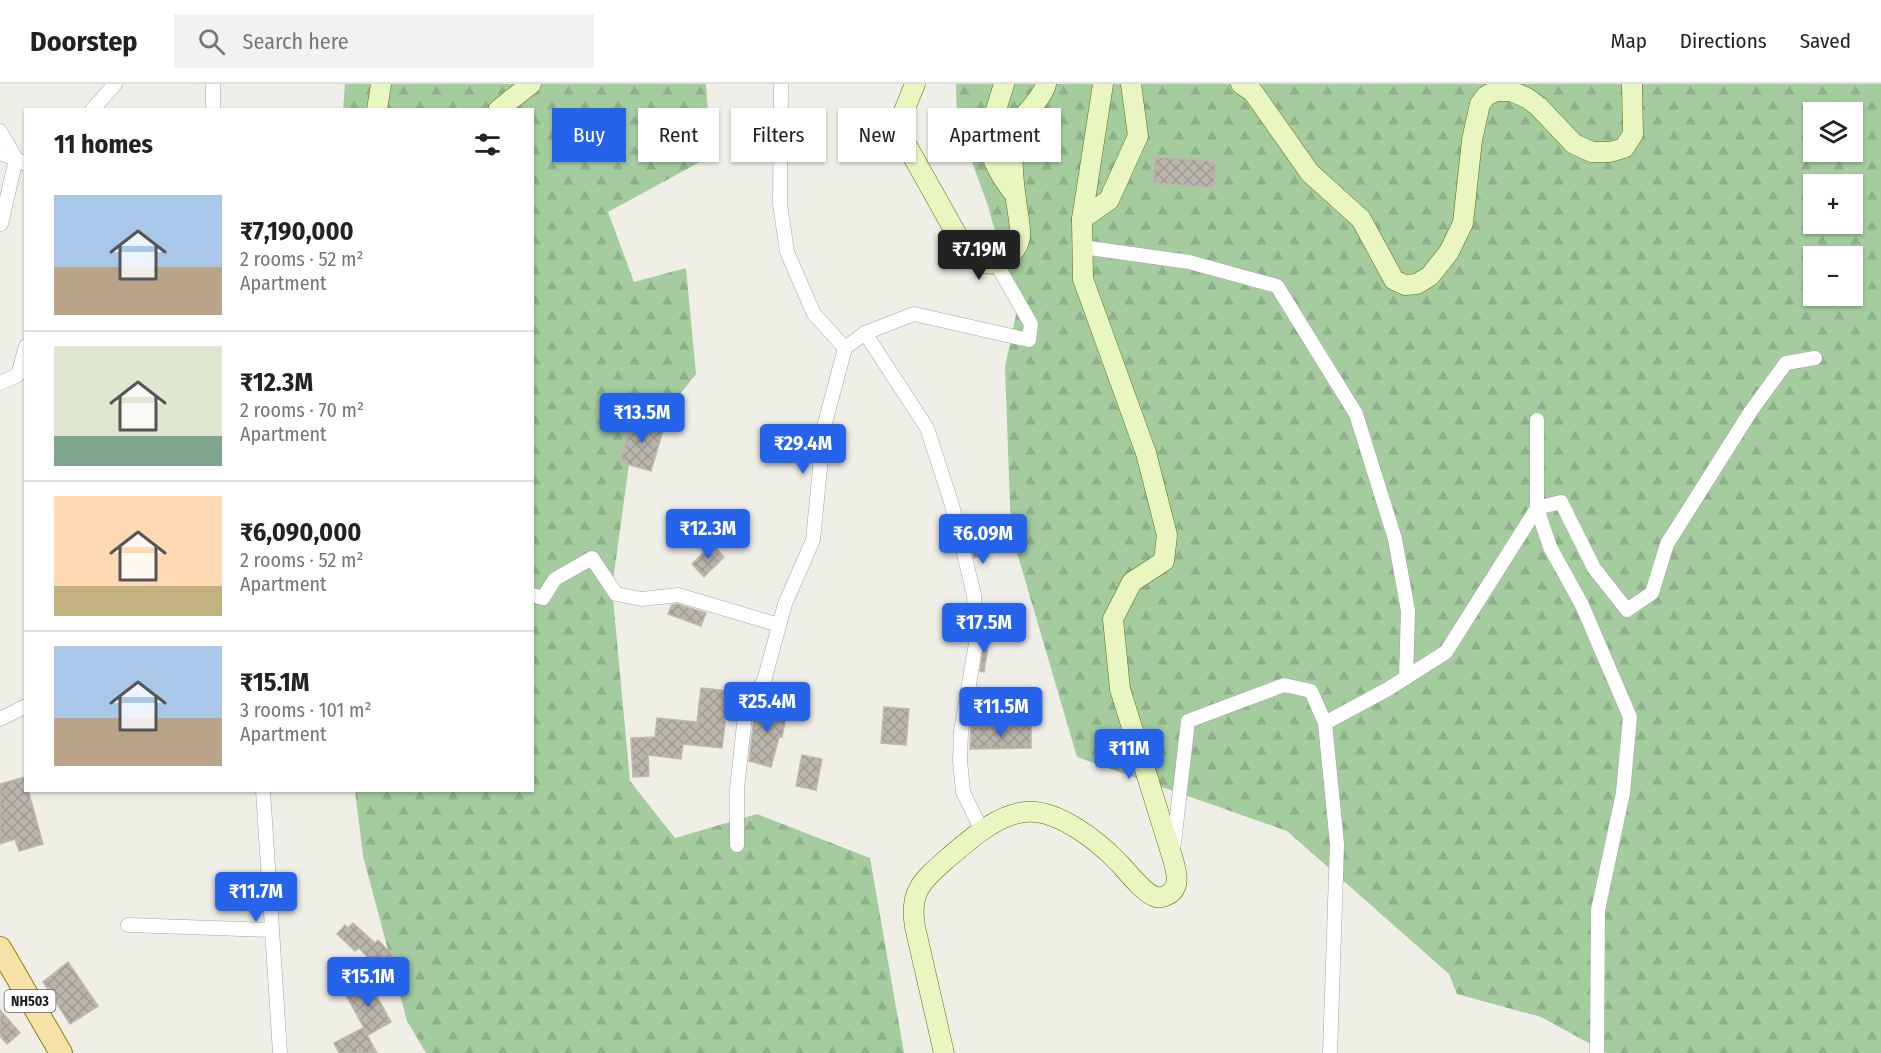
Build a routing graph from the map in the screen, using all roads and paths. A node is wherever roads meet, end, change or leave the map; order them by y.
1 (115, 84) edge
2 (213, 84) edge
3 (381, 84) edge
4 (531, 84) edge
5 (781, 84) edge
6 (915, 84) edge
7 (1004, 84) edge
8 (1046, 84) edge
9 (1102, 84) edge
10 (1131, 84) edge
11 (1241, 84) edge
12 (1632, 84) edge
13 (94, 108) edge
14 (213, 108) edge
15 (376, 108) edge
16 (501, 108) edge
17 (0, 131) edge
18 (0, 153) edge
19 (21, 161) edge
20 (1015, 195) junction
21 (1082, 219) junction
22 (1, 224) edge
23 (1082, 247) junction
24 (996, 263) junction
25 (865, 333) junction
26 (845, 348) junction
27 (24, 353) edge
28 (1815, 358) dead end
29 (0, 383) edge
30 (1537, 420) dead end
31 (1537, 508) junction
32 (534, 596) edge
33 (779, 625) junction
34 (1406, 678) junction
35 (24, 708) edge
36 (0, 719) edge
37 (1325, 723) junction
38 (264, 792) edge
39 (982, 831) junction
40 (737, 845) dead end
41 (1173, 856) junction
42 (128, 925) dead end
43 (272, 930) junction
44 (0, 948) edge
45 (61, 1053) edge
46 (280, 1053) edge
47 (944, 1053) edge
48 (1330, 1053) edge
49 (1597, 1053) edge

1 - 13 street
2 - 14 street
3 - 15 street
4 - 16 street
5 - 26 street
6 - 24 street
7 - 20 street
8 - 20 street
9 - 21 street
10 - 21 street
11 - 12 street
17 - 19 street
18 - 19 street
19 - 22 street
20 - 24 street
21 - 23 street
23 - 34 street
23 - 41 street
24 - 25 street
25 - 26 street
25 - 39 street
26 - 33 street
27 - 29 street
28 - 31 street
30 - 31 street
31 - 34 street
31 - 49 street
32 - 33 street
33 - 40 street
34 - 37 street
35 - 36 street
37 - 41 street
37 - 48 street
38 - 43 street
39 - 41 street
39 - 47 street
42 - 43 street
43 - 46 street
44 - 45 main road, NH503

